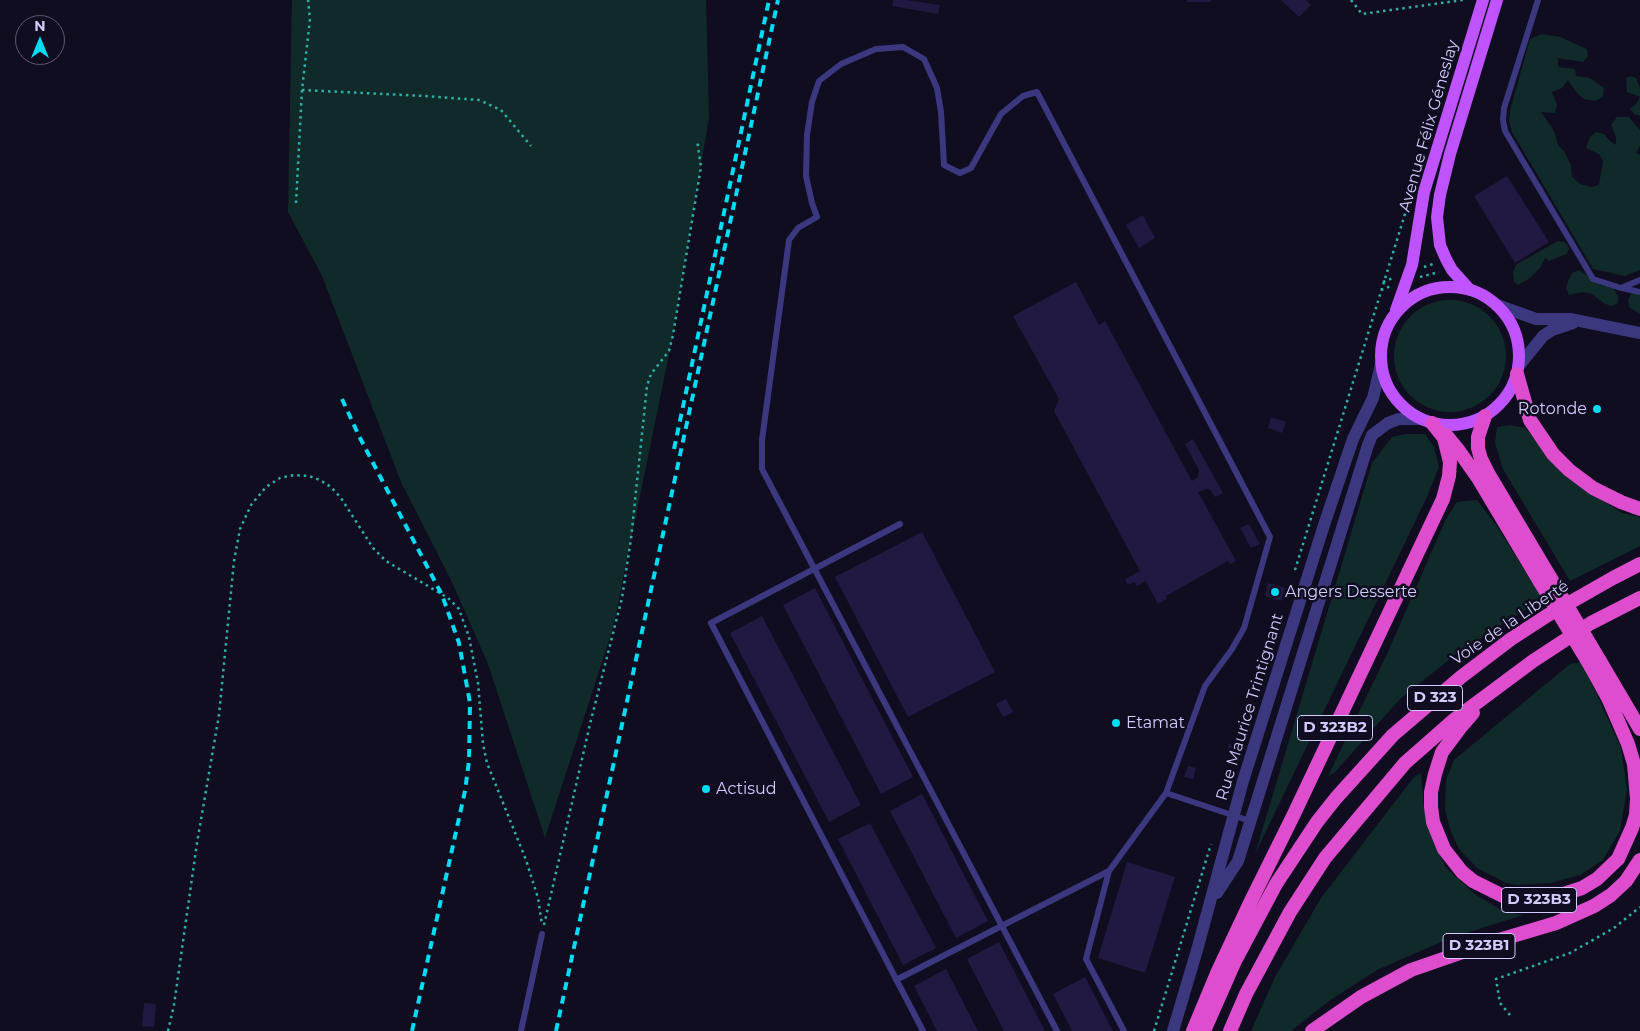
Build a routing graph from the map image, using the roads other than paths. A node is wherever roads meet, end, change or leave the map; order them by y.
1 (1483, 0) edge
2 (1498, 0) edge
3 (1538, 0) edge
4 (1640, 280) edge
5 (1621, 288) junction
6 (1470, 290) junction
7 (1640, 292) edge
8 (1497, 305) junction
9 (1392, 318) junction
10 (1581, 322) junction
11 (1640, 333) edge
12 (1381, 364) junction
13 (1518, 371) junction
14 (1485, 416) junction
15 (1427, 421) junction
16 (1640, 509) edge
17 (900, 524) dead end
18 (1640, 564) edge
19 (814, 568) junction
20 (1545, 579) junction
21 (1640, 598) edge
22 (1596, 664) junction
23 (1495, 688) junction
24 (1640, 729) edge
25 (1166, 793) junction
26 (1234, 816) junction
27 (1250, 821) junction
28 (1640, 860) edge
29 (1110, 871) junction
30 (1002, 926) junction
31 (542, 934) road end
32 (1198, 950) junction
33 (896, 980) junction
34 (520, 1031) edge
35 (923, 1031) edge
36 (1057, 1031) edge
37 (1124, 1031) edge
38 (1173, 1031) edge
39 (1193, 1031) edge
40 (1204, 1031) edge
41 (1230, 1031) edge
42 (1312, 1031) edge

1 - 9 main road, Avenue Félix Géneslay
2 - 6 main road, Avenue Félix Géneslay
3 - 5 lane
4 - 5 lane
5 - 7 lane
6 - 8 main road
6 - 9 main road
8 - 10 street
8 - 13 main road
9 - 12 main road
10 - 11 street
10 - 13 street
12 - 15 main road
12 - 26 street, Rue Maurice Trintignant
13 - 14 main road
13 - 16 highway
14 - 15 main road
14 - 20 highway
15 - 20 highway
15 - 27 street, Rue Maurice Trintignant
15 - 39 highway, D 323B2
17 - 19 lane
18 - 40 highway, Voie de la Liberté / D 323
19 - 25 lane
19 - 30 lane
19 - 33 lane
20 - 22 highway, bridge
21 - 23 highway, D 323
22 - 23 highway, D 323B3
22 - 24 highway
23 - 41 highway, D 323
25 - 26 lane
25 - 29 lane
26 - 27 lane
26 - 32 street, Rue Maurice Trintignant
27 - 32 street, Rue Maurice Trintignant
28 - 42 highway, D 323B1
29 - 30 lane
29 - 37 lane
30 - 33 lane
30 - 36 lane
31 - 34 lane
32 - 38 street, Rue Maurice Trintignant
33 - 35 lane

